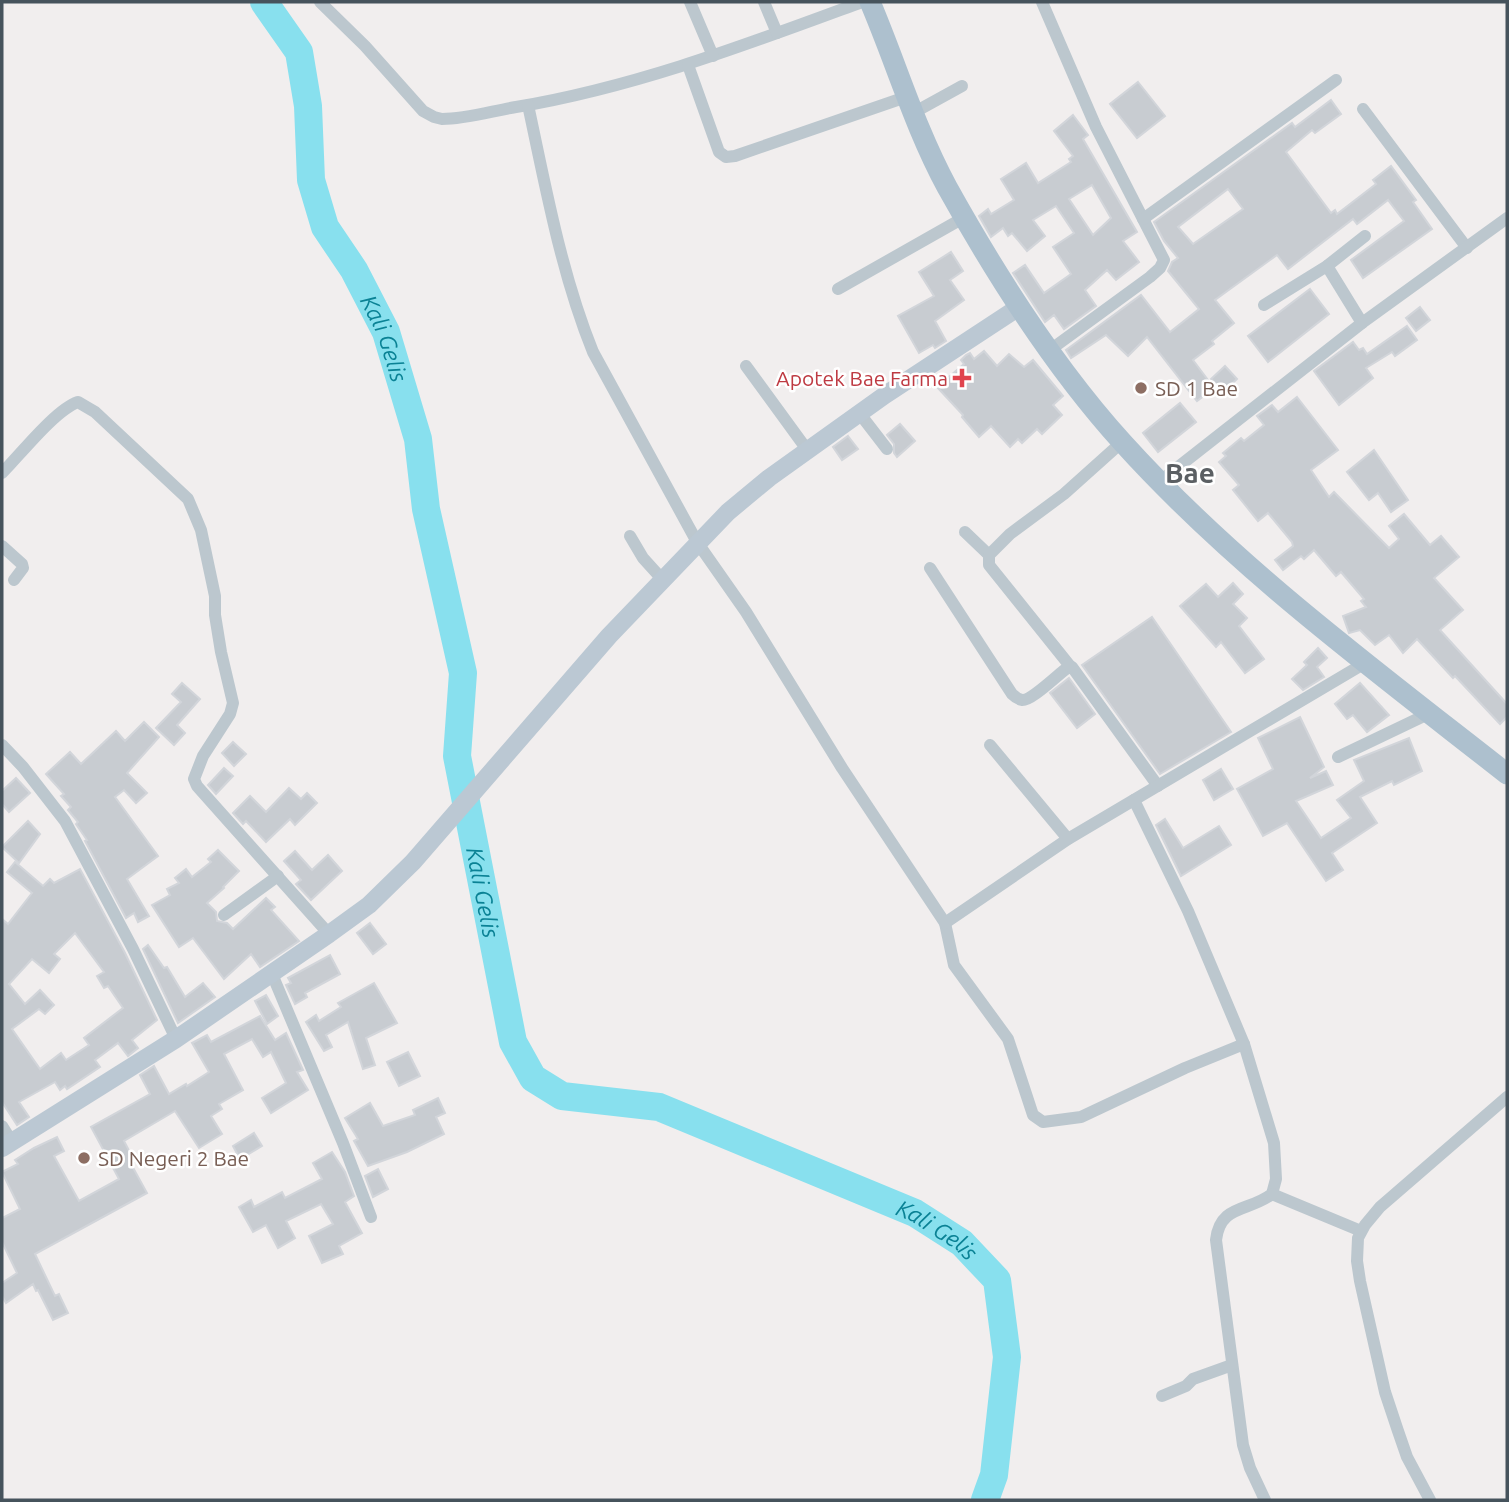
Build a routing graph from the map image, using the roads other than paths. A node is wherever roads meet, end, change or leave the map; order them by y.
1 (320, 2) edge
2 (690, 2) edge
3 (764, 2) edge
4 (862, 2) edge
5 (870, 2) edge
6 (1042, 2) edge
7 (777, 33) junction
8 (713, 56) junction
9 (688, 65) junction
10 (1336, 80) dead end
11 (962, 86) dead end
12 (528, 105) junction
13 (910, 105) junction
14 (1363, 109) dead end
15 (965, 217) junction
16 (1507, 218) edge
17 (1143, 219) junction
18 (1365, 236) dead end
19 (1467, 248) junction
20 (1327, 266) junction
21 (838, 289) dead end
22 (1264, 305) dead end
23 (1019, 307) junction
24 (1362, 323) junction
25 (1050, 349) junction
26 (746, 366) dead end
27 (860, 414) junction
28 (1122, 442) junction
29 (887, 449) dead end
30 (807, 451) junction
31 (2, 474) edge
32 (1159, 481) junction
33 (965, 532) dead end
34 (630, 536) dead end
35 (697, 542) junction
36 (2, 546) edge
37 (989, 555) junction
38 (930, 568) dead end
39 (662, 579) junction
40 (14, 580) dead end
41 (1366, 663) junction
42 (1070, 666) junction
43 (1430, 713) junction
44 (990, 745) dead end
45 (2, 746) edge
46 (1338, 757) dead end
47 (1507, 774) edge
48 (1158, 786) junction
49 (1134, 800) junction
50 (1068, 839) junction
51 (278, 876) junction
52 (224, 915) dead end
53 (945, 923) junction
54 (330, 934) junction
55 (272, 974) junction
56 (176, 1039) junction
57 (1244, 1044) junction
58 (1507, 1097) edge
59 (2, 1126) edge
60 (7, 1145) edge
61 (1272, 1194) junction
62 (371, 1217) dead end
63 (1361, 1231) junction
64 (1232, 1365) junction
65 (1161, 1396) dead end
66 (1265, 1500) edge
67 (1430, 1500) edge

1 - 12 street
2 - 8 street
3 - 7 street
4 - 7 street
5 - 13 main road
6 - 17 street
7 - 8 street
8 - 9 street
9 - 12 street
9 - 13 street
10 - 17 street
11 - 13 street
12 - 35 street
13 - 15 main road
14 - 19 street
15 - 21 street
15 - 23 main road
16 - 19 street
17 - 25 street
18 - 20 street
19 - 24 street
20 - 22 street
20 - 24 street
23 - 25 main road
23 - 27 street
24 - 32 street
25 - 28 main road
26 - 30 street
27 - 29 street
27 - 30 street
28 - 32 main road
28 - 37 street
30 - 35 street
31 - 51 street
32 - 41 main road
33 - 37 street
34 - 39 street
35 - 39 street
35 - 53 street
36 - 40 street
37 - 42 street
38 - 42 street
39 - 54 street
41 - 43 main road
41 - 48 street
42 - 48 street
43 - 46 street
43 - 47 main road
44 - 50 street
45 - 56 street
48 - 49 street
49 - 50 street
49 - 57 street
50 - 53 street
51 - 52 street
51 - 54 street
53 - 57 street
54 - 55 street
55 - 56 street
55 - 62 street
56 - 60 street
57 - 61 street
58 - 63 street
59 - 60 street
61 - 63 street
61 - 64 street
63 - 67 street
64 - 65 street
64 - 66 street

